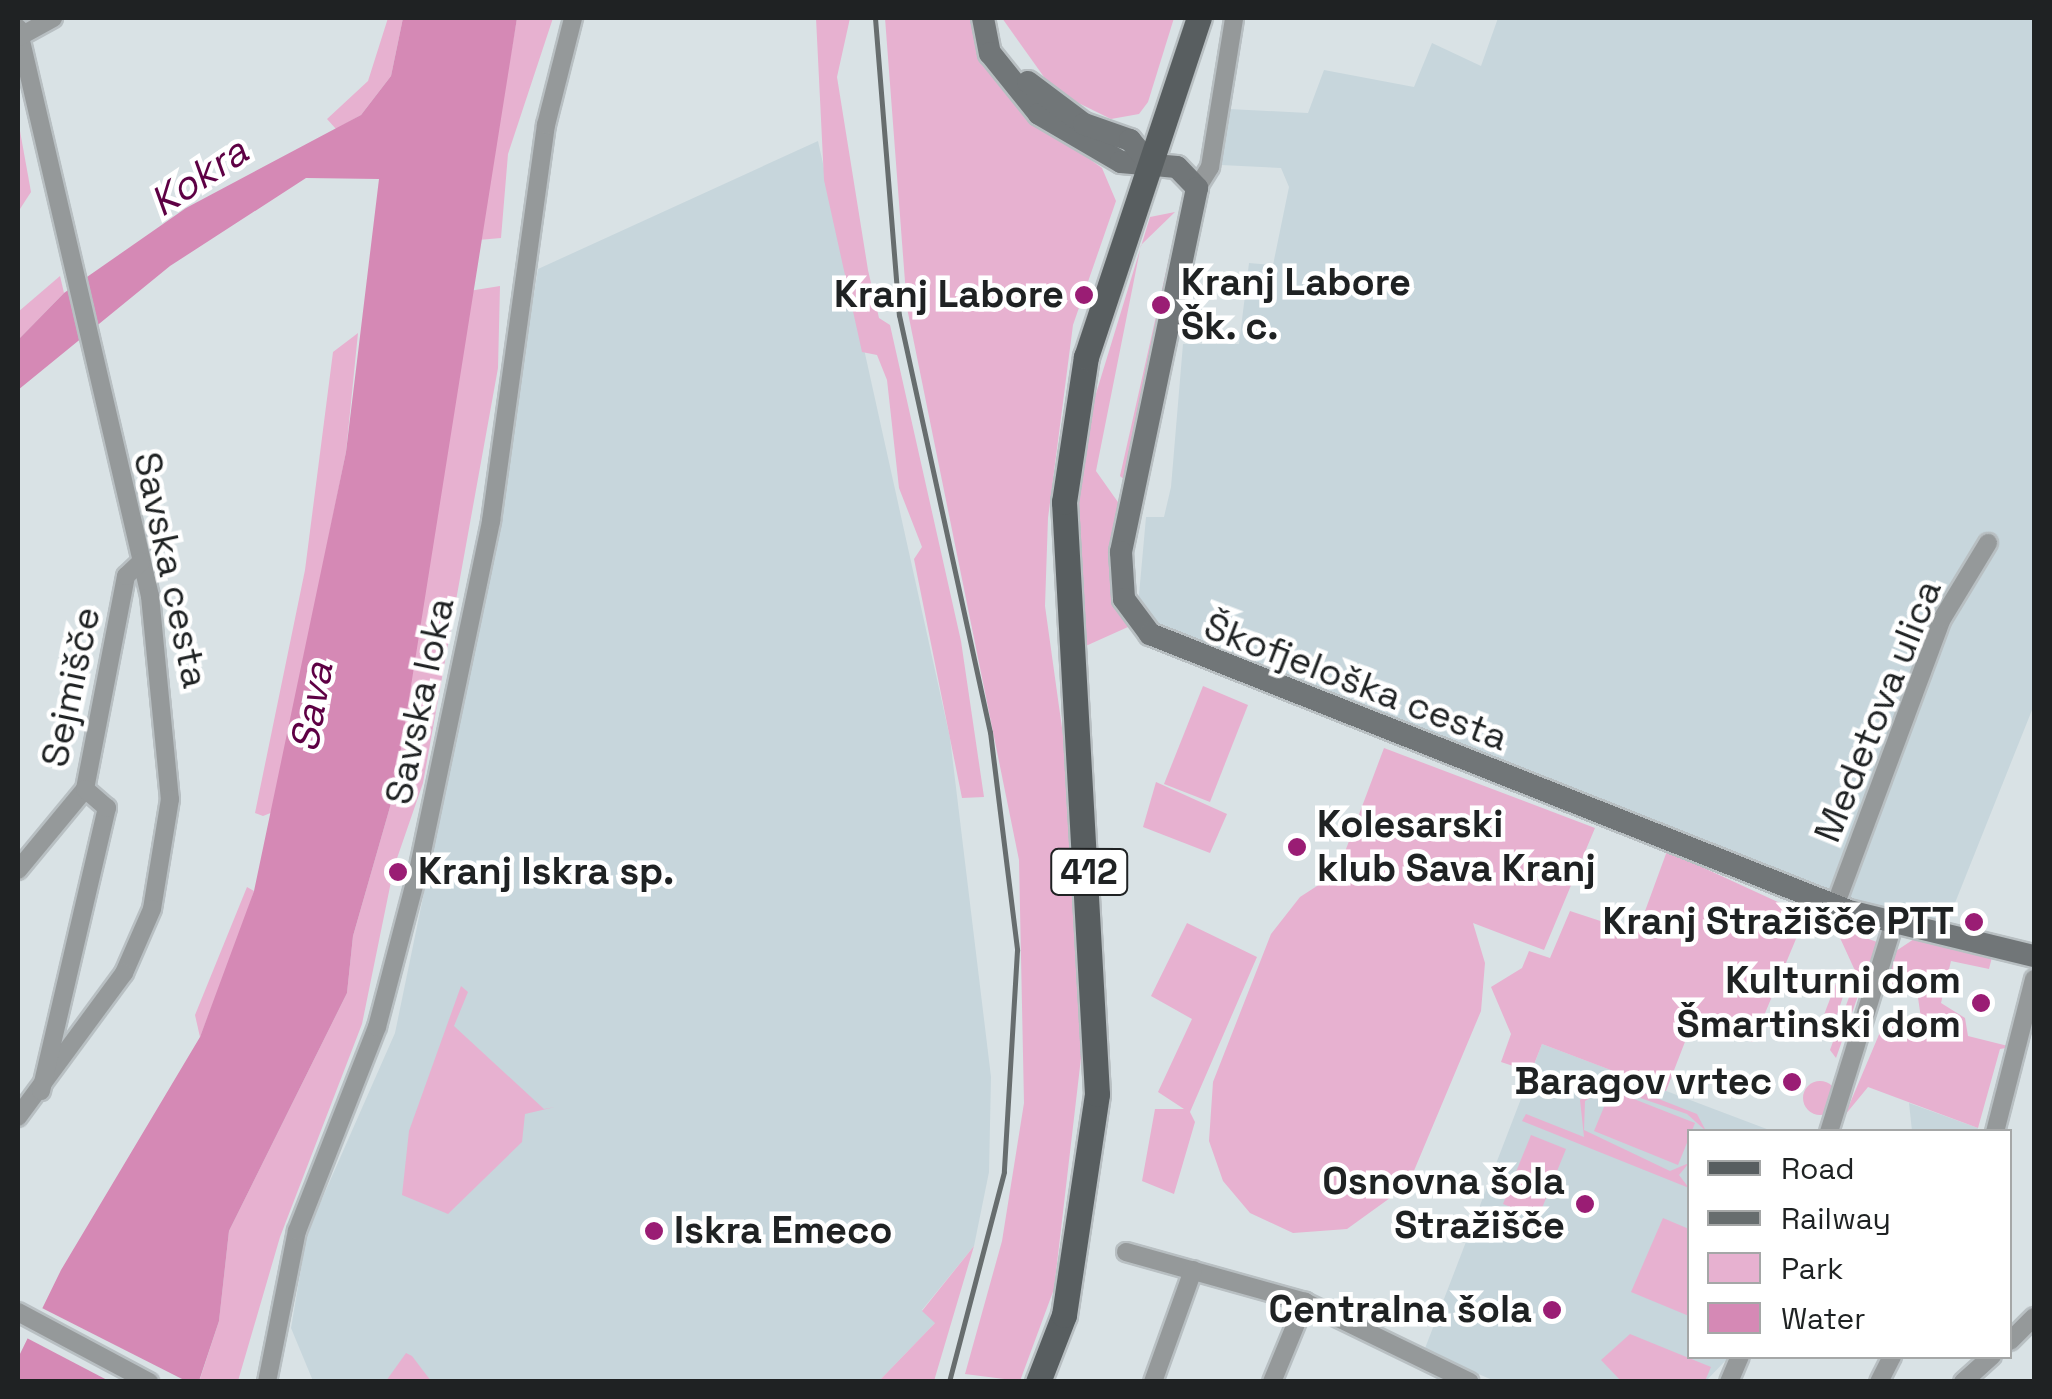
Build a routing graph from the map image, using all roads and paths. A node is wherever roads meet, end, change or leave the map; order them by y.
1 (54, 18) edge
2 (573, 18) edge
3 (984, 18) edge
4 (1184, 18) edge
5 (1199, 18) edge
6 (1234, 18) edge
7 (18, 28) edge
8 (18, 37) edge
9 (1147, 160) junction
10 (1197, 188) junction
11 (1988, 543) dead end
12 (141, 562) junction
13 (85, 789) junction
14 (18, 870) edge
15 (1836, 906) junction
16 (1893, 925) junction
17 (2034, 956) edge
18 (2034, 978) edge
19 (41, 1091) junction
20 (18, 1117) edge
21 (1830, 1129) edge
22 (1996, 1129) edge
23 (1126, 1252) dead end
24 (1193, 1270) junction
25 (1305, 1302) junction
26 (18, 1312) edge
27 (2034, 1317) edge
28 (2012, 1338) edge
29 (1890, 1359) edge
30 (1989, 1359) edge
31 (149, 1382) edge
32 (267, 1382) edge
33 (1038, 1382) edge
34 (1153, 1382) edge
35 (1272, 1382) edge
36 (1470, 1382) edge
37 (1878, 1382) edge
38 (1963, 1382) edge

1 - 8 street
2 - 32 street, Savska loka
3 - 9 street
4 - 9 main road, 412
5 - 9 main road, 412
6 - 10 street
7 - 8 street, Savska cesta
8 - 12 street, Savska cesta
9 - 10 street
9 - 33 main road, 412
10 - 15 street, Škofjeloška cesta
11 - 15 street, Medetova ulica
12 - 13 street, Sejmišče
12 - 19 street, Savska cesta
13 - 14 street, Sejmišče
13 - 19 street, Savska cesta
15 - 16 street, Škofjeloška cesta
16 - 17 street, Škofjeloška cesta
16 - 21 street
18 - 22 street
19 - 20 street, Savska cesta
23 - 24 street
24 - 25 street
24 - 34 street
25 - 35 street
25 - 36 street
26 - 31 street
27 - 28 street
29 - 37 street
30 - 38 street

